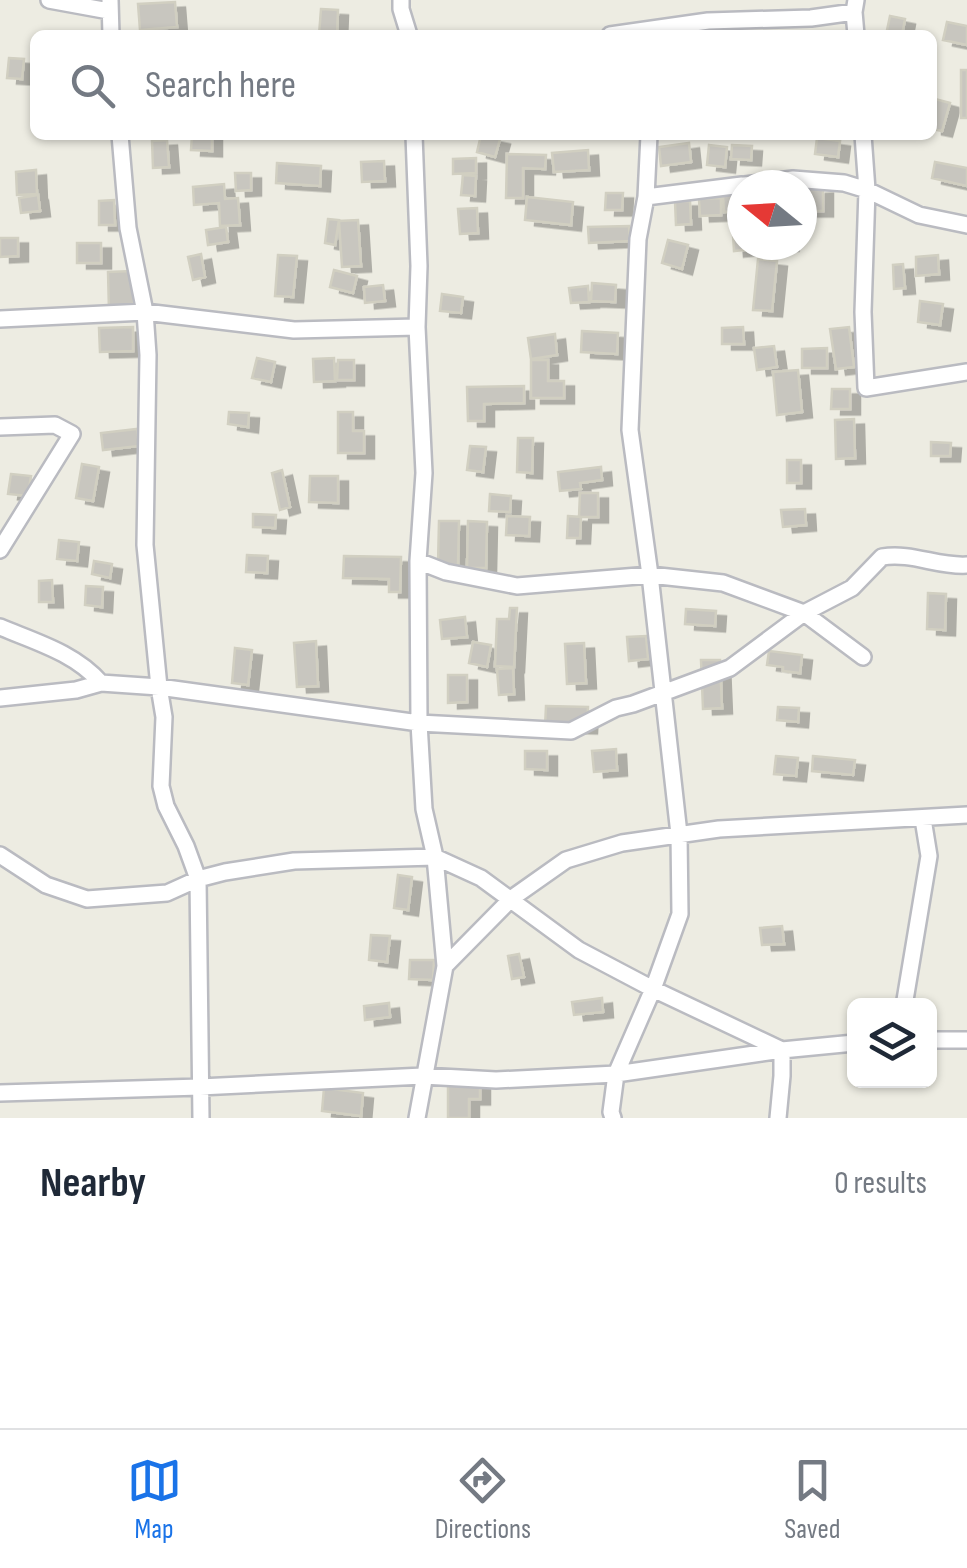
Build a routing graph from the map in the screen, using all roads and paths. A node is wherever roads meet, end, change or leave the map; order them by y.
1 (49, 0) edge
2 (401, 0) edge
3 (109, 6) edge
4 (855, 6) edge
5 (407, 30) edge
6 (658, 30) edge
7 (120, 140) edge
8 (414, 140) edge
9 (649, 140) edge
10 (863, 140) edge
11 (817, 181) edge
12 (727, 187) edge
13 (867, 190) junction
14 (646, 197) junction
15 (967, 225) edge
16 (145, 312) junction
17 (0, 319) edge
18 (417, 327) junction
19 (967, 372) edge
20 (0, 427) edge
21 (0, 550) edge
22 (418, 561) junction
23 (967, 565) edge
24 (650, 575) junction
25 (804, 614) junction
26 (0, 626) edge
27 (863, 657) dead end
28 (100, 683) junction
29 (159, 687) junction
30 (663, 693) junction
31 (0, 698) edge
32 (419, 723) junction
33 (967, 815) edge
34 (924, 819) junction
35 (679, 834) junction
36 (0, 855) edge
37 (435, 857) junction
38 (198, 880) junction
39 (512, 898) junction
40 (445, 966) junction
41 (652, 989) junction
42 (905, 998) edge
43 (937, 1040) edge
44 (967, 1040) edge
45 (847, 1045) edge
46 (782, 1050) junction
47 (616, 1074) junction
48 (424, 1076) junction
49 (200, 1087) junction
50 (0, 1093) edge
51 (201, 1118) edge
52 (416, 1118) edge
53 (614, 1118) edge
54 (778, 1118) edge

1 - 3 street
2 - 5 street
4 - 6 street
7 - 16 street
8 - 18 street
9 - 14 street
10 - 13 street
11 - 13 street
12 - 14 street
13 - 15 street
13 - 19 street
14 - 24 street
16 - 17 street
16 - 18 street
16 - 29 street
18 - 22 street
20 - 21 street
22 - 24 street
22 - 32 street
23 - 25 street
24 - 25 street
24 - 30 street
25 - 27 street
25 - 30 street
26 - 28 street
28 - 29 street
28 - 31 street
29 - 32 street
29 - 38 street
30 - 32 street
30 - 35 street
32 - 37 street
33 - 34 street
34 - 35 street
34 - 42 street
35 - 39 street
35 - 41 street
36 - 38 street
37 - 38 street
37 - 39 street
37 - 40 street
38 - 49 street
39 - 40 street
39 - 41 street
40 - 48 street
41 - 46 street
41 - 47 street
43 - 44 street
45 - 46 street
46 - 47 street
46 - 54 street
47 - 48 street
47 - 53 street
48 - 49 street
48 - 52 street
49 - 50 street
49 - 51 street

